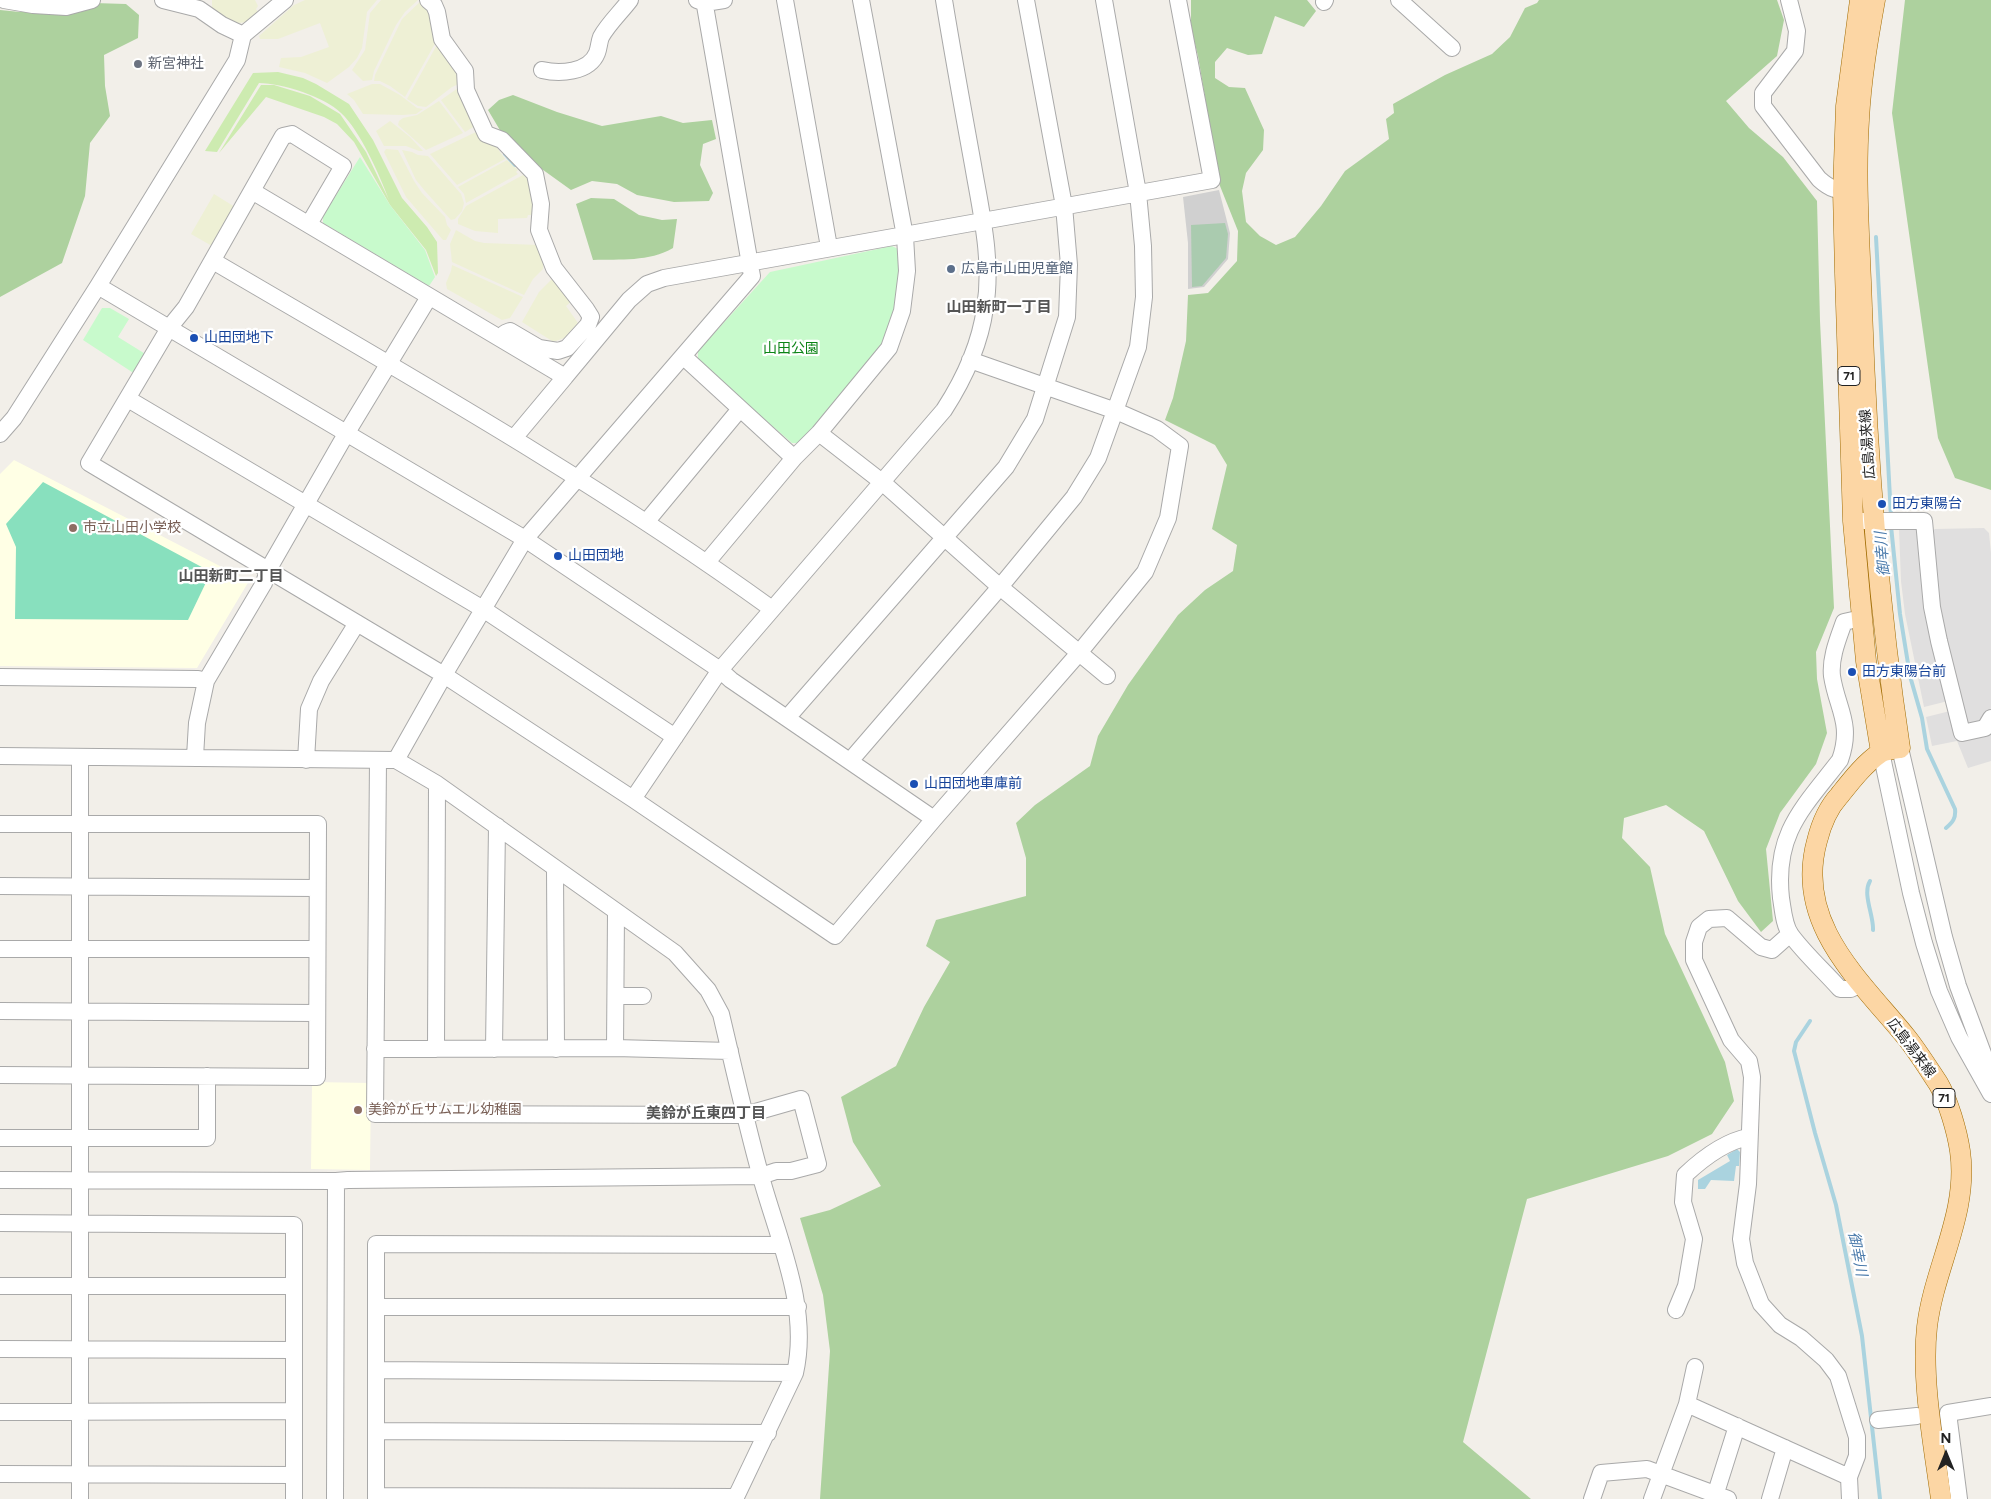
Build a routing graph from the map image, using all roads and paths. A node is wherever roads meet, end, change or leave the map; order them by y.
1 (4, 0) edge
2 (92, 0) edge
3 (163, 0) edge
4 (285, 0) edge
5 (428, 0) edge
6 (630, 0) edge
7 (724, 0) edge
8 (785, 0) edge
9 (861, 0) edge
10 (944, 0) edge
11 (1026, 0) edge
12 (1104, 0) edge
13 (1178, 0) edge
14 (1399, 0) edge
15 (1789, 0) edge
16 (1860, 0) edge
17 (1875, 0) edge
18 (702, 1) edge
19 (243, 35) junction
20 (1452, 48) dead end
21 (542, 70) dead end
22 (1850, 190) junction
23 (252, 192) junction
24 (1138, 193) junction
25 (1064, 206) junction
26 (983, 222) junction
27 (309, 224) junction
28 (905, 236) junction
29 (829, 247) junction
30 (213, 261) junction
31 (751, 263) junction
32 (98, 286) junction
33 (430, 297) junction
34 (169, 328) junction
35 (498, 337) junction
36 (684, 357) junction
37 (970, 360) junction
38 (388, 364) junction
39 (565, 377) junction
40 (1047, 387) junction
41 (128, 399) junction
42 (740, 409) junction
43 (1116, 412) junction
44 (819, 432) junction
45 (0, 434) edge
46 (346, 434) junction
47 (514, 438) junction
48 (794, 458) junction
49 (578, 479) junction
50 (882, 482) junction
51 (306, 503) junction
52 (646, 521) junction
53 (1863, 521) junction
54 (944, 538) junction
55 (525, 540) junction
56 (707, 562) junction
57 (268, 570) junction
58 (1000, 587) junction
59 (483, 609) junction
60 (772, 609) junction
61 (1862, 618) junction
62 (357, 623) junction
63 (1079, 653) junction
64 (720, 670) junction
65 (444, 675) junction
66 (1107, 676) dead end
67 (0, 677) edge
68 (206, 681) junction
69 (786, 718) junction
70 (1991, 718) edge
71 (675, 737) junction
72 (1890, 750) junction
73 (0, 756) edge
74 (80, 757) junction
75 (195, 757) junction
76 (306, 760) junction
77 (378, 760) junction
78 (396, 760) junction
79 (850, 761) junction
80 (437, 784) junction
81 (633, 799) junction
82 (934, 819) junction
83 (0, 824) edge
84 (81, 825) junction
85 (497, 826) junction
86 (555, 869) junction
87 (0, 886) edge
88 (80, 886) junction
89 (317, 888) junction
90 (616, 912) junction
91 (1790, 934) junction
92 (317, 948) junction
93 (0, 949) edge
94 (80, 949) junction
95 (1860, 984) junction
96 (616, 996) junction
97 (643, 996) dead end
98 (0, 1011) edge
99 (80, 1011) junction
100 (317, 1013) junction
101 (615, 1048) junction
102 (375, 1049) junction
103 (436, 1049) junction
104 (494, 1049) junction
105 (556, 1049) junction
106 (730, 1051) junction
107 (0, 1075) edge
108 (80, 1075) junction
109 (1991, 1075) edge
110 (207, 1076) junction
111 (1991, 1094) edge
112 (745, 1114) junction
113 (1749, 1137) junction
114 (0, 1138) edge
115 (80, 1138) junction
116 (761, 1176) junction
117 (0, 1180) edge
118 (80, 1181) junction
119 (336, 1181) junction
120 (0, 1223) edge
121 (80, 1223) junction
122 (781, 1244) junction
123 (0, 1286) edge
124 (81, 1286) junction
125 (294, 1286) junction
126 (377, 1307) junction
127 (798, 1307) junction
128 (1676, 1310) dead end
129 (0, 1348) edge
130 (81, 1349) junction
131 (294, 1350) junction
132 (1695, 1367) dead end
133 (377, 1370) junction
134 (795, 1372) junction
135 (1687, 1404) junction
136 (1991, 1406) edge
137 (80, 1411) junction
138 (293, 1411) junction
139 (0, 1412) edge
140 (1917, 1416) dead end
141 (1878, 1420) dead end
142 (1737, 1426) junction
143 (376, 1431) junction
144 (768, 1433) junction
145 (1786, 1448) junction
146 (1660, 1473) junction
147 (0, 1474) edge
148 (80, 1474) junction
149 (294, 1474) junction
150 (1849, 1477) junction
151 (376, 1497) edge
152 (1719, 1497) edge
153 (735, 1498) edge
154 (80, 1499) edge
155 (294, 1499) edge
156 (335, 1499) edge
157 (1592, 1499) edge
158 (1652, 1499) edge
159 (1770, 1499) edge
160 (1850, 1499) edge
161 (1941, 1499) edge
162 (1959, 1499) edge

1 - 2 street
3 - 19 street
4 - 19 street
5 - 35 street
6 - 21 street
7 - 18 street
8 - 29 street
9 - 28 street
10 - 26 street
11 - 25 street
12 - 24 street
13 - 24 street
14 - 20 street
15 - 22 street
16 - 22 main road, 広島湯来線 / 71
17 - 22 main road, 広島湯来線 / 71
18 - 31 street
19 - 32 street
22 - 53 main road, 広島湯来線 / 71
23 - 27 street
23 - 27 street
23 - 30 street
24 - 25 street
24 - 43 street
25 - 26 street
25 - 40 street
26 - 28 street
26 - 37 street
27 - 33 street
28 - 29 street
28 - 44 street
29 - 31 street
30 - 34 street
30 - 38 street
31 - 36 street
31 - 39 street
32 - 34 street
32 - 45 street
33 - 35 street
33 - 38 street
34 - 41 street
34 - 46 street
35 - 39 street
36 - 42 street
36 - 49 street
37 - 40 street
37 - 50 street
38 - 46 street
38 - 47 street
39 - 47 street
40 - 43 street
40 - 54 street
41 - 51 street
41 - 57 street
42 - 48 street
42 - 52 street
43 - 58 street
43 - 63 street
44 - 48 street
44 - 50 street
46 - 51 street
46 - 55 street
47 - 49 street
48 - 56 street
49 - 52 street
49 - 55 street
50 - 54 street
50 - 60 street
51 - 57 street
51 - 59 street
52 - 56 street
53 - 61 main road, 広島湯来線 / 71
53 - 70 street
53 - 72 main road, 広島湯来線 / 71
54 - 58 street
54 - 69 street
55 - 59 street
55 - 64 street
56 - 60 street
57 - 62 street
57 - 68 street
58 - 63 street
58 - 79 street
59 - 65 street
59 - 71 street
60 - 64 street
61 - 72 main road, 広島湯来線 / 71
61 - 91 street
62 - 65 street
62 - 76 street
63 - 66 street
63 - 82 street
64 - 69 street
64 - 71 street
65 - 78 street
65 - 81 street
67 - 68 street
68 - 75 street
69 - 79 street
71 - 81 street
72 - 95 main road, 広島湯来線 / 71
72 - 109 street
72 - 111 street
73 - 74 street
74 - 75 street
74 - 84 street
75 - 76 street
76 - 77 street
77 - 78 street
77 - 102 street
78 - 80 street
79 - 82 street
80 - 85 street
80 - 103 street
81 - 82 street
83 - 84 street
84 - 88 street
84 - 89 street
85 - 86 street
85 - 104 street
86 - 90 street
86 - 105 street
87 - 88 street
88 - 89 street
88 - 94 street
89 - 92 street
90 - 96 street
90 - 106 street
91 - 95 street
91 - 113 street
92 - 94 street
92 - 100 street
93 - 94 street
94 - 99 street
95 - 161 main road, 広島湯来線 / 71
96 - 97 street
96 - 101 street
98 - 99 street
99 - 100 street
99 - 108 street
100 - 110 street
101 - 105 street
101 - 106 street
102 - 103 street
102 - 112 street
103 - 104 street
104 - 105 street
106 - 112 street
107 - 108 street
108 - 110 street
108 - 115 street
110 - 115 street
112 - 116 street
112 - 116 street
113 - 128 street
113 - 150 street
114 - 115 street
115 - 118 street
116 - 119 street
116 - 122 street
117 - 118 street
118 - 119 street
118 - 121 street
119 - 156 street
120 - 121 street
121 - 124 street
121 - 125 street
122 - 126 street
122 - 127 street
123 - 124 street
124 - 125 street
124 - 130 street
125 - 131 street
126 - 127 street
126 - 133 street
127 - 134 street
129 - 130 street
130 - 131 street
130 - 137 street
131 - 138 street
132 - 135 street
133 - 134 street
133 - 143 street
134 - 144 street
135 - 142 street
135 - 146 street
136 - 162 street
137 - 138 street
137 - 139 street
137 - 148 street
138 - 149 street
140 - 141 street
142 - 145 street
142 - 152 street
143 - 144 street
143 - 151 street
144 - 153 street
145 - 150 street
145 - 159 street
146 - 152 street
146 - 157 street
146 - 158 street
147 - 148 street
148 - 149 street
148 - 154 street
149 - 155 street
150 - 160 street
151 - 153 street

